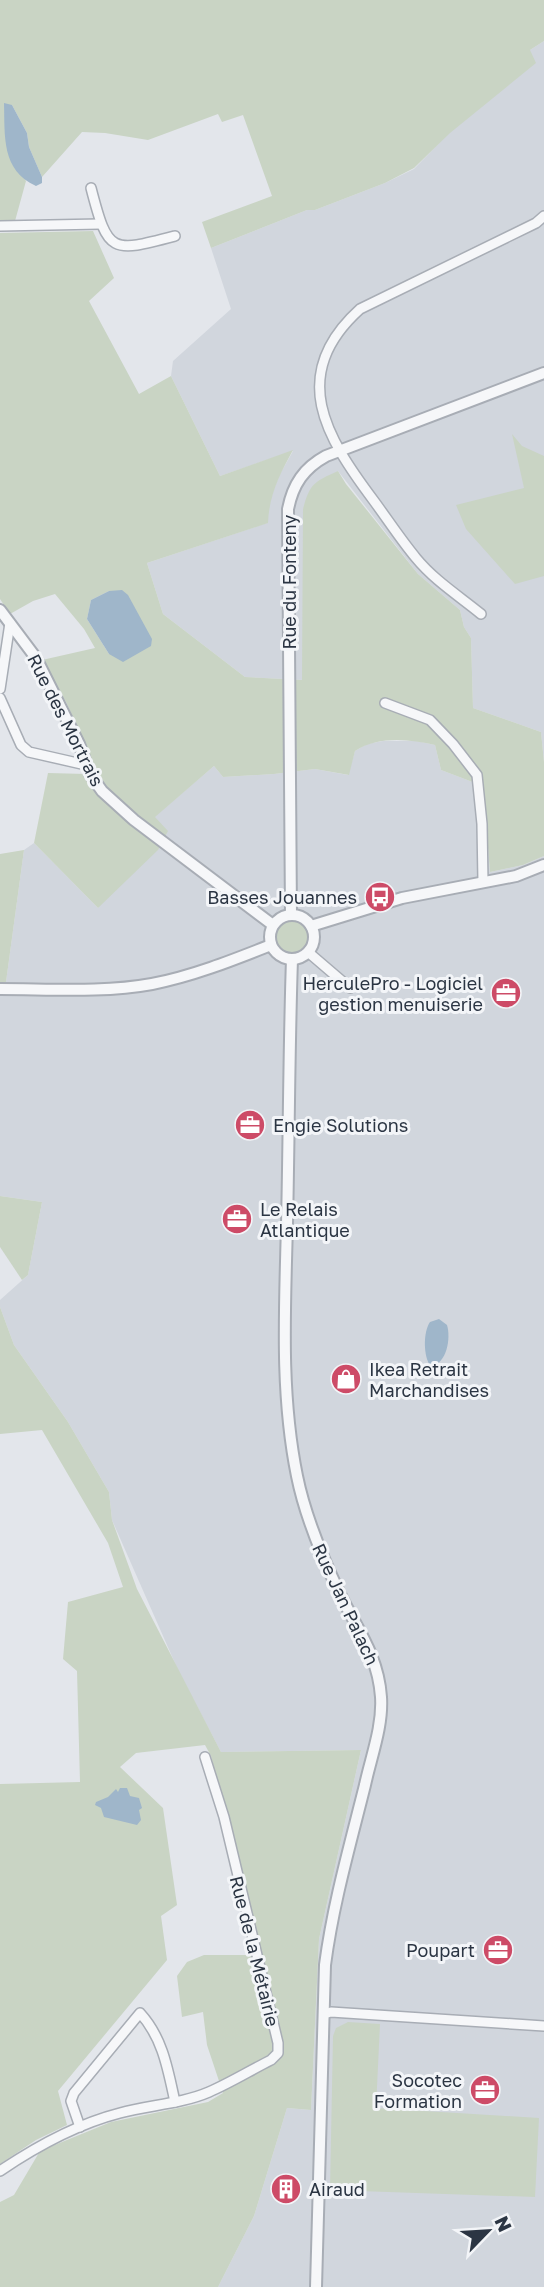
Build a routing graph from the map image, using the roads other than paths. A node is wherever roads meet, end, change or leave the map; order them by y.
1 (91, 188) dead end
2 (544, 216) edge
3 (100, 224) junction
4 (0, 226) edge
5 (175, 236) dead end
6 (544, 373) edge
7 (338, 451) junction
8 (0, 610) edge
9 (481, 614) dead end
10 (10, 623) junction
11 (0, 689) edge
12 (0, 698) edge
13 (385, 703) dead end
14 (86, 765) junction
15 (544, 865) edge
16 (483, 882) junction
17 (291, 915) junction
18 (273, 925) junction
19 (311, 926) junction
20 (271, 945) junction
21 (308, 952) junction
22 (292, 959) junction
23 (350, 988) dead end
24 (0, 989) edge
25 (205, 1757) dead end
26 (324, 2014) junction
27 (544, 2026) edge
28 (175, 2102) junction
29 (80, 2127) junction
30 (0, 2171) edge
31 (316, 2287) edge

1 - 3 street
2 - 7 street
3 - 4 street
3 - 5 street
6 - 7 street, Rue du Fonteny
7 - 9 street
7 - 17 street, Rue du Fonteny
8 - 10 street, Rue des Mortrais
10 - 11 street
10 - 14 street, Rue des Mortrais
12 - 14 street
13 - 16 street
14 - 18 street, Rue des Mortrais
15 - 16 street
16 - 19 street
17 - 18 street
17 - 19 street
18 - 20 street
19 - 21 street
20 - 22 street
20 - 24 street
21 - 22 street
21 - 23 street
22 - 26 street, Rue Jan Palach
25 - 28 street, Rue de la Métairie
26 - 27 street
26 - 31 street, Rue Jan Palach
28 - 29 street, Rue de la Métairie
28 - 29 street
29 - 30 street, Rue de la Métairie

